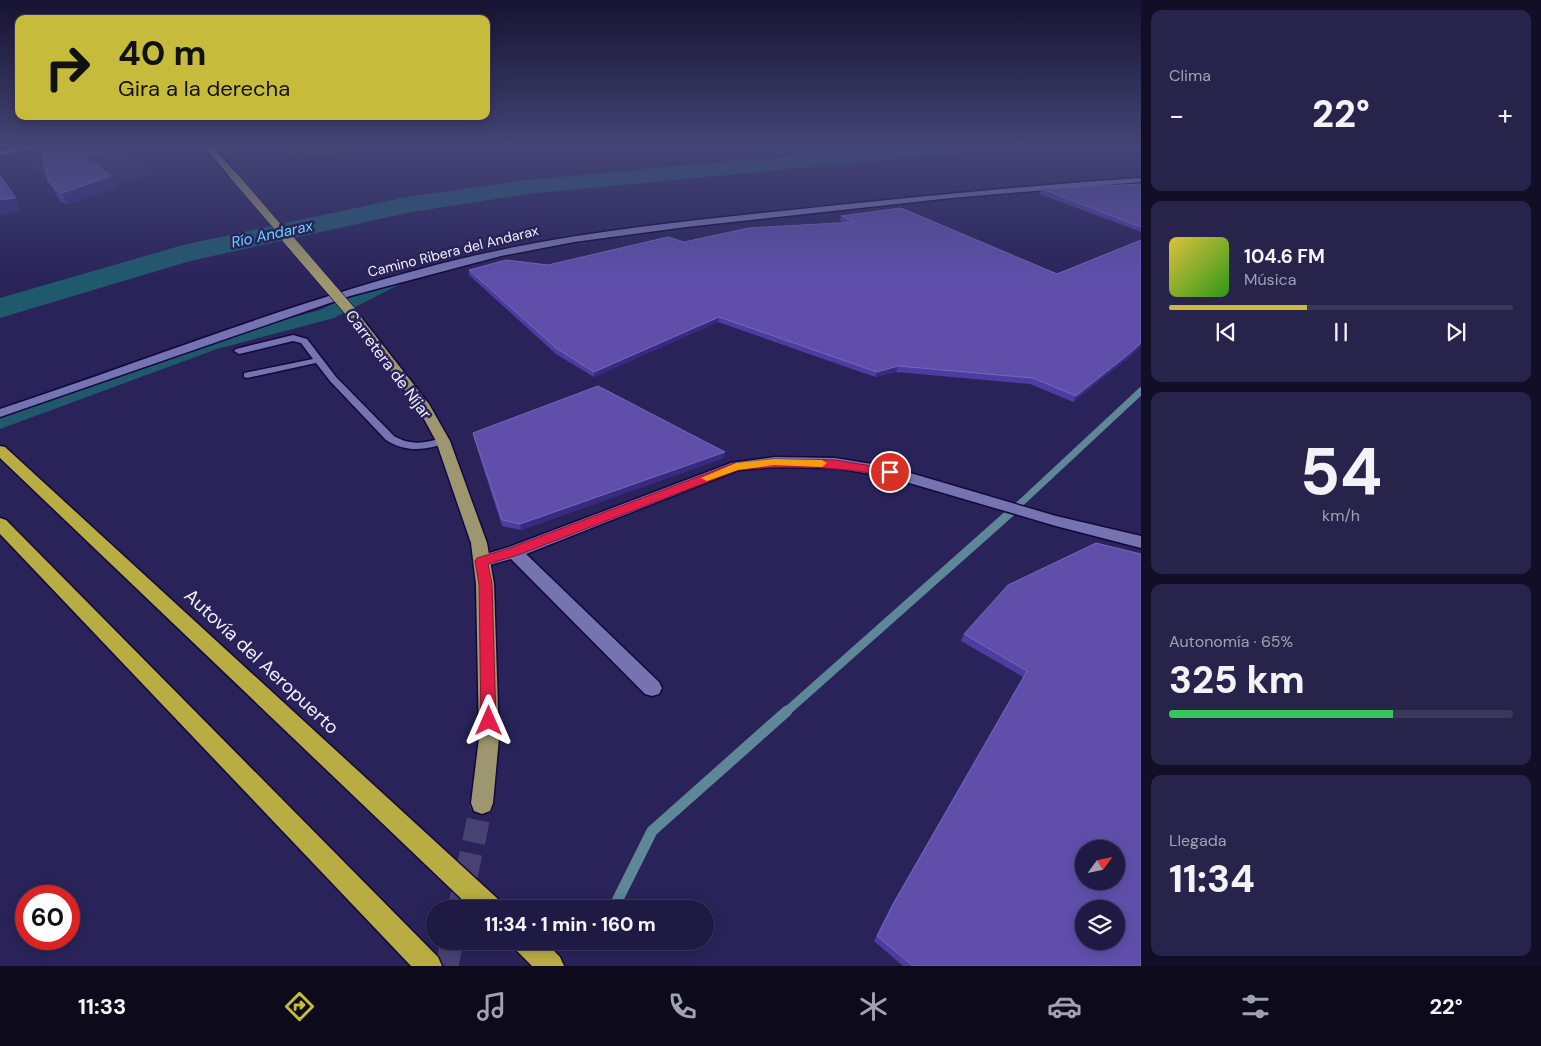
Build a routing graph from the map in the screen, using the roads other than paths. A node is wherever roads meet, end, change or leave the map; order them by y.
1 (247, 191) edge
2 (988, 191) edge
3 (239, 351) dead end
4 (319, 360) junction
5 (247, 375) dead end
6 (0, 413) edge
7 (443, 441) junction
8 (0, 450) edge
9 (0, 524) edge
10 (1141, 542) edge
11 (514, 552) junction
12 (482, 561) junction
13 (652, 688) dead end
14 (482, 803) tunnel mouth
15 (480, 900) edge
16 (534, 950) edge
17 (429, 966) edge
18 (551, 966) edge

1 - 7 main road, Carretera de Níjar, bridge
2 - 6 street, Camino Ribera del Andarax
3 - 4 lane
4 - 5 lane
4 - 7 lane
7 - 12 main road, Carretera de Níjar
8 - 15 highway, Autovía del Aeropuerto
9 - 17 highway
10 - 11 street
11 - 12 street
11 - 13 street
12 - 14 main road, Carretera de Níjar
16 - 18 highway

